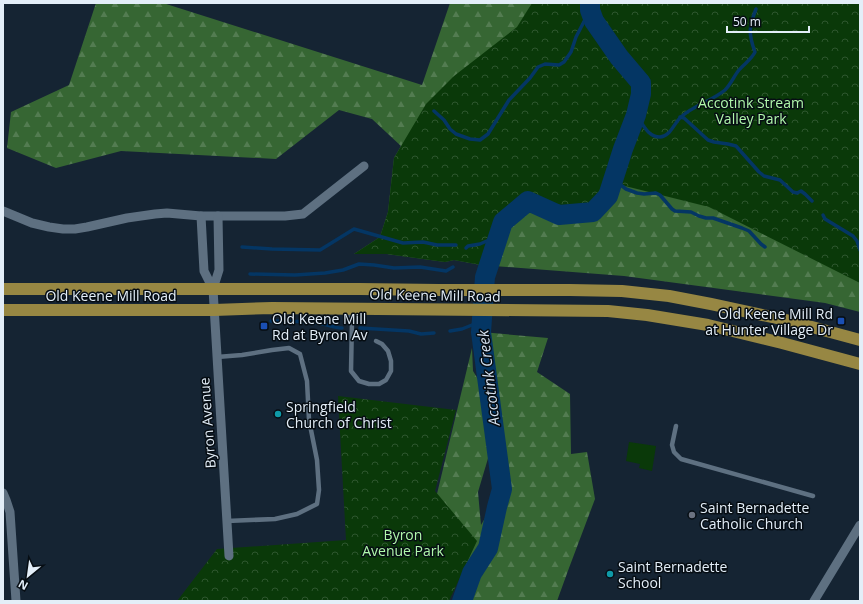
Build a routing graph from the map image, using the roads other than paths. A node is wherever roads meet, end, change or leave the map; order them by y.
1 (364, 166) dead end
2 (3, 211) edge
3 (201, 216) junction
4 (218, 216) junction
5 (3, 289) edge
6 (213, 289) junction
7 (348, 309) junction
8 (3, 310) edge
9 (214, 310) junction
10 (860, 340) edge
11 (376, 341) dead end
12 (217, 357) junction
13 (860, 364) edge
14 (676, 426) dead end
15 (3, 493) edge
16 (813, 496) dead end
17 (227, 521) junction
18 (860, 525) edge
19 (229, 556) dead end
20 (16, 601) edge
21 (814, 601) edge

1 - 4 street
2 - 3 street
3 - 4 street
3 - 6 street
4 - 6 street
5 - 6 main road, Old Keene Mill Road
6 - 9 street, Byron Avenue
6 - 10 main road, Old Keene Mill Road
7 - 9 main road, Old Keene Mill Road
7 - 11 lane
7 - 13 main road, Old Keene Mill Road
8 - 9 main road, Old Keene Mill Road
9 - 12 street, Byron Avenue
12 - 17 street, Byron Avenue
12 - 17 lane
14 - 16 lane
15 - 20 street
17 - 19 street, Byron Avenue
18 - 21 street

